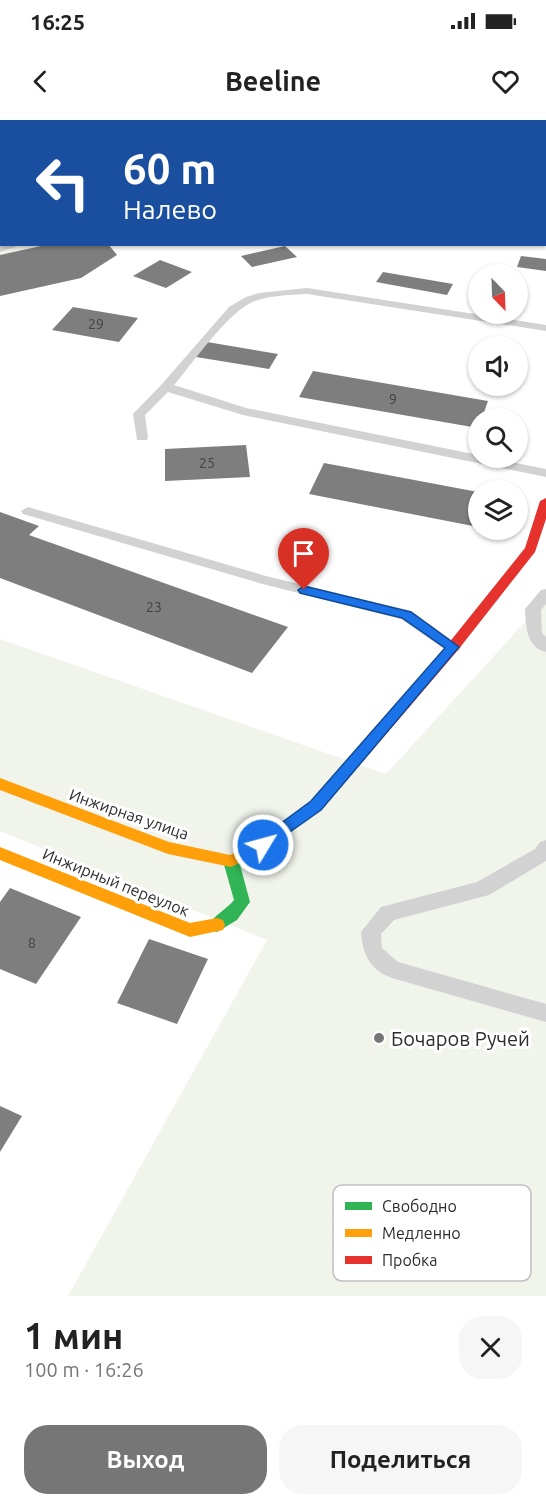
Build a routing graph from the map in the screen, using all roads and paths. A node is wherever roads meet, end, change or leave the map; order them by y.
1 (546, 328) edge
2 (166, 387) junction
3 (142, 437) dead end
4 (546, 473) edge
5 (546, 501) edge
6 (28, 512) dead end
7 (546, 594) edge
8 (453, 647) junction
9 (546, 647) edge
10 (0, 784) edge
11 (546, 847) edge
12 (0, 853) edge
13 (231, 861) junction
14 (546, 1013) edge

1 - 2 lane
2 - 3 lane
2 - 4 lane
5 - 8 street
6 - 8 lane
7 - 9 lane
8 - 13 street
10 - 13 street, Инжирная улица
11 - 14 lane
12 - 13 street, Инжирный переулок

